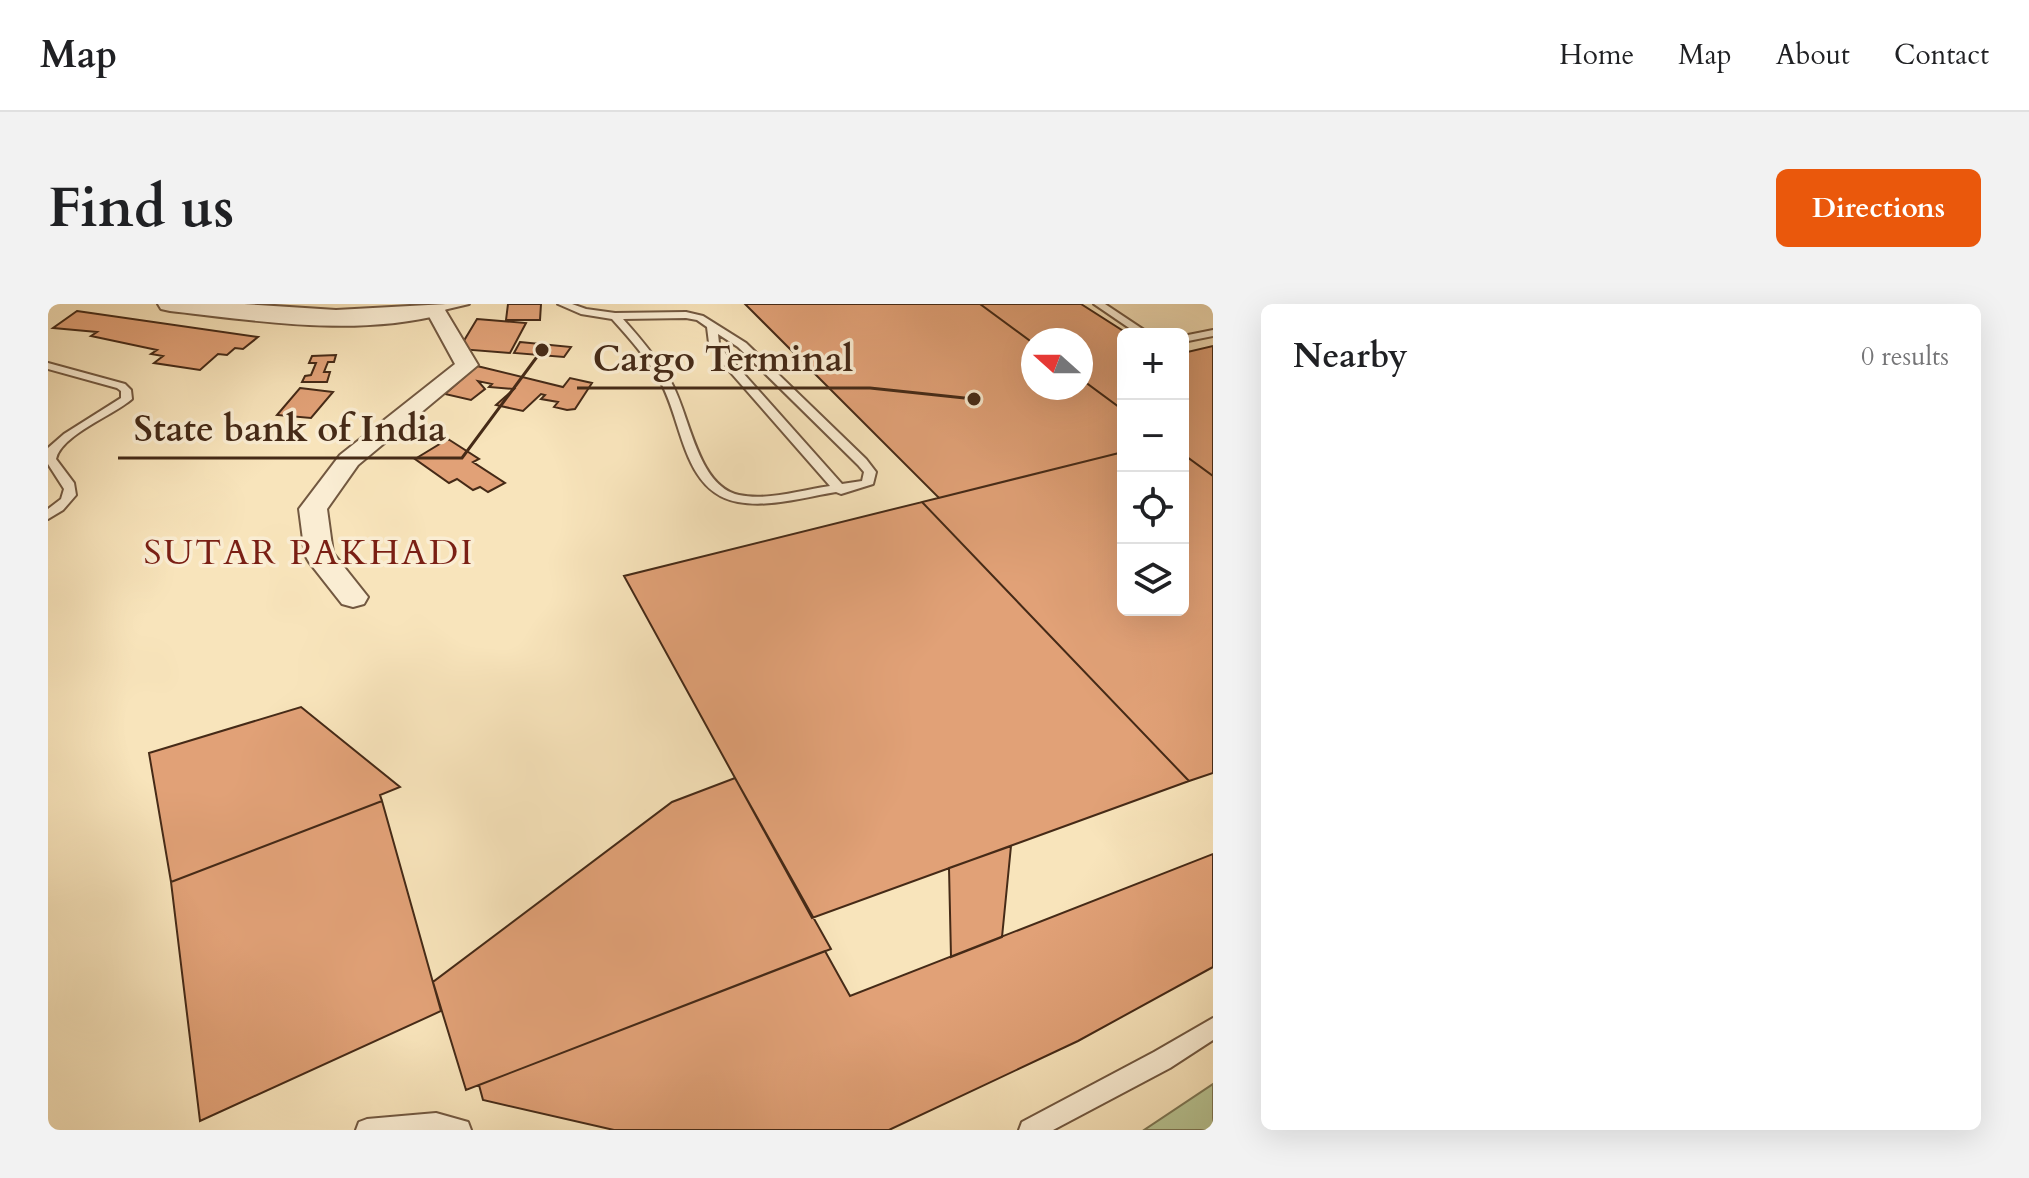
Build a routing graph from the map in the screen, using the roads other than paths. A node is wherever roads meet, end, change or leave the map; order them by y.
1 (170, 304) edge
2 (464, 304) edge
3 (563, 304) edge
4 (688, 304) edge
5 (1099, 304) edge
6 (435, 306) edge
7 (615, 316) junction
8 (695, 316) junction
9 (712, 325) junction
10 (1136, 328) edge
11 (1213, 333) edge
12 (1189, 338) edge
13 (48, 366) edge
14 (841, 490) junction
15 (48, 515) edge
16 (353, 597) dead end
17 (1213, 1028) edge
18 (367, 1130) edge
19 (460, 1130) edge
20 (1030, 1130) edge

1 - 6 street
2 - 6 lane
3 - 7 lane
4 - 8 lane
5 - 10 lane
6 - 16 street
7 - 8 lane
7 - 14 lane
8 - 9 lane
9 - 14 lane
9 - 14 lane
11 - 12 lane
13 - 15 lane
17 - 20 lane
18 - 19 lane

